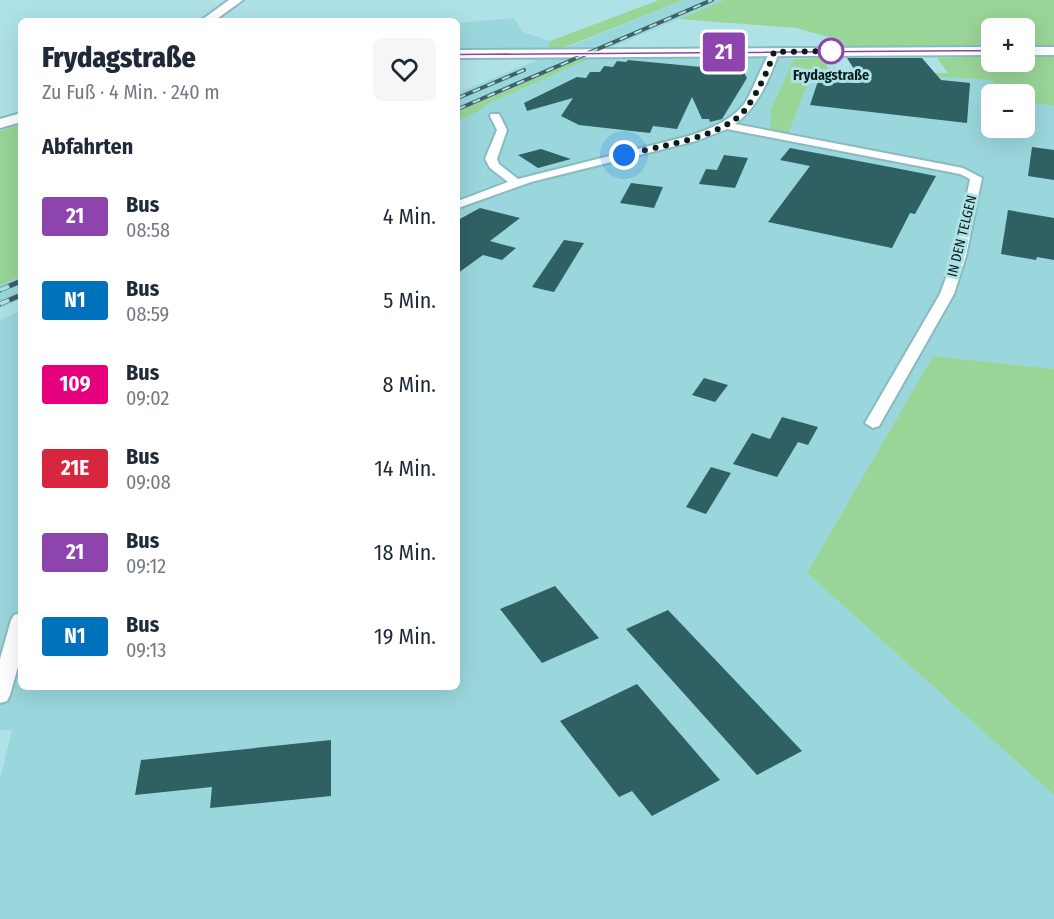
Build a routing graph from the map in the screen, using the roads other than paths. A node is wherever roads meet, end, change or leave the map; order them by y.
1 (237, 0) edge
2 (210, 18) edge
3 (981, 51) edge
4 (1035, 51) edge
5 (1054, 51) edge
6 (774, 52) junction
7 (460, 54) edge
8 (495, 116) dead end
9 (18, 118) edge
10 (0, 124) edge
11 (725, 125) junction
12 (516, 183) junction
13 (460, 204) edge
14 (873, 423) dead end
15 (18, 631) edge
16 (0, 695) edge

1 - 2 street
3 - 6 street
4 - 5 street
6 - 7 street
6 - 11 street
8 - 12 street
9 - 10 street
11 - 12 street
11 - 14 street, IN DEN TELGEN
12 - 13 street
15 - 16 street

